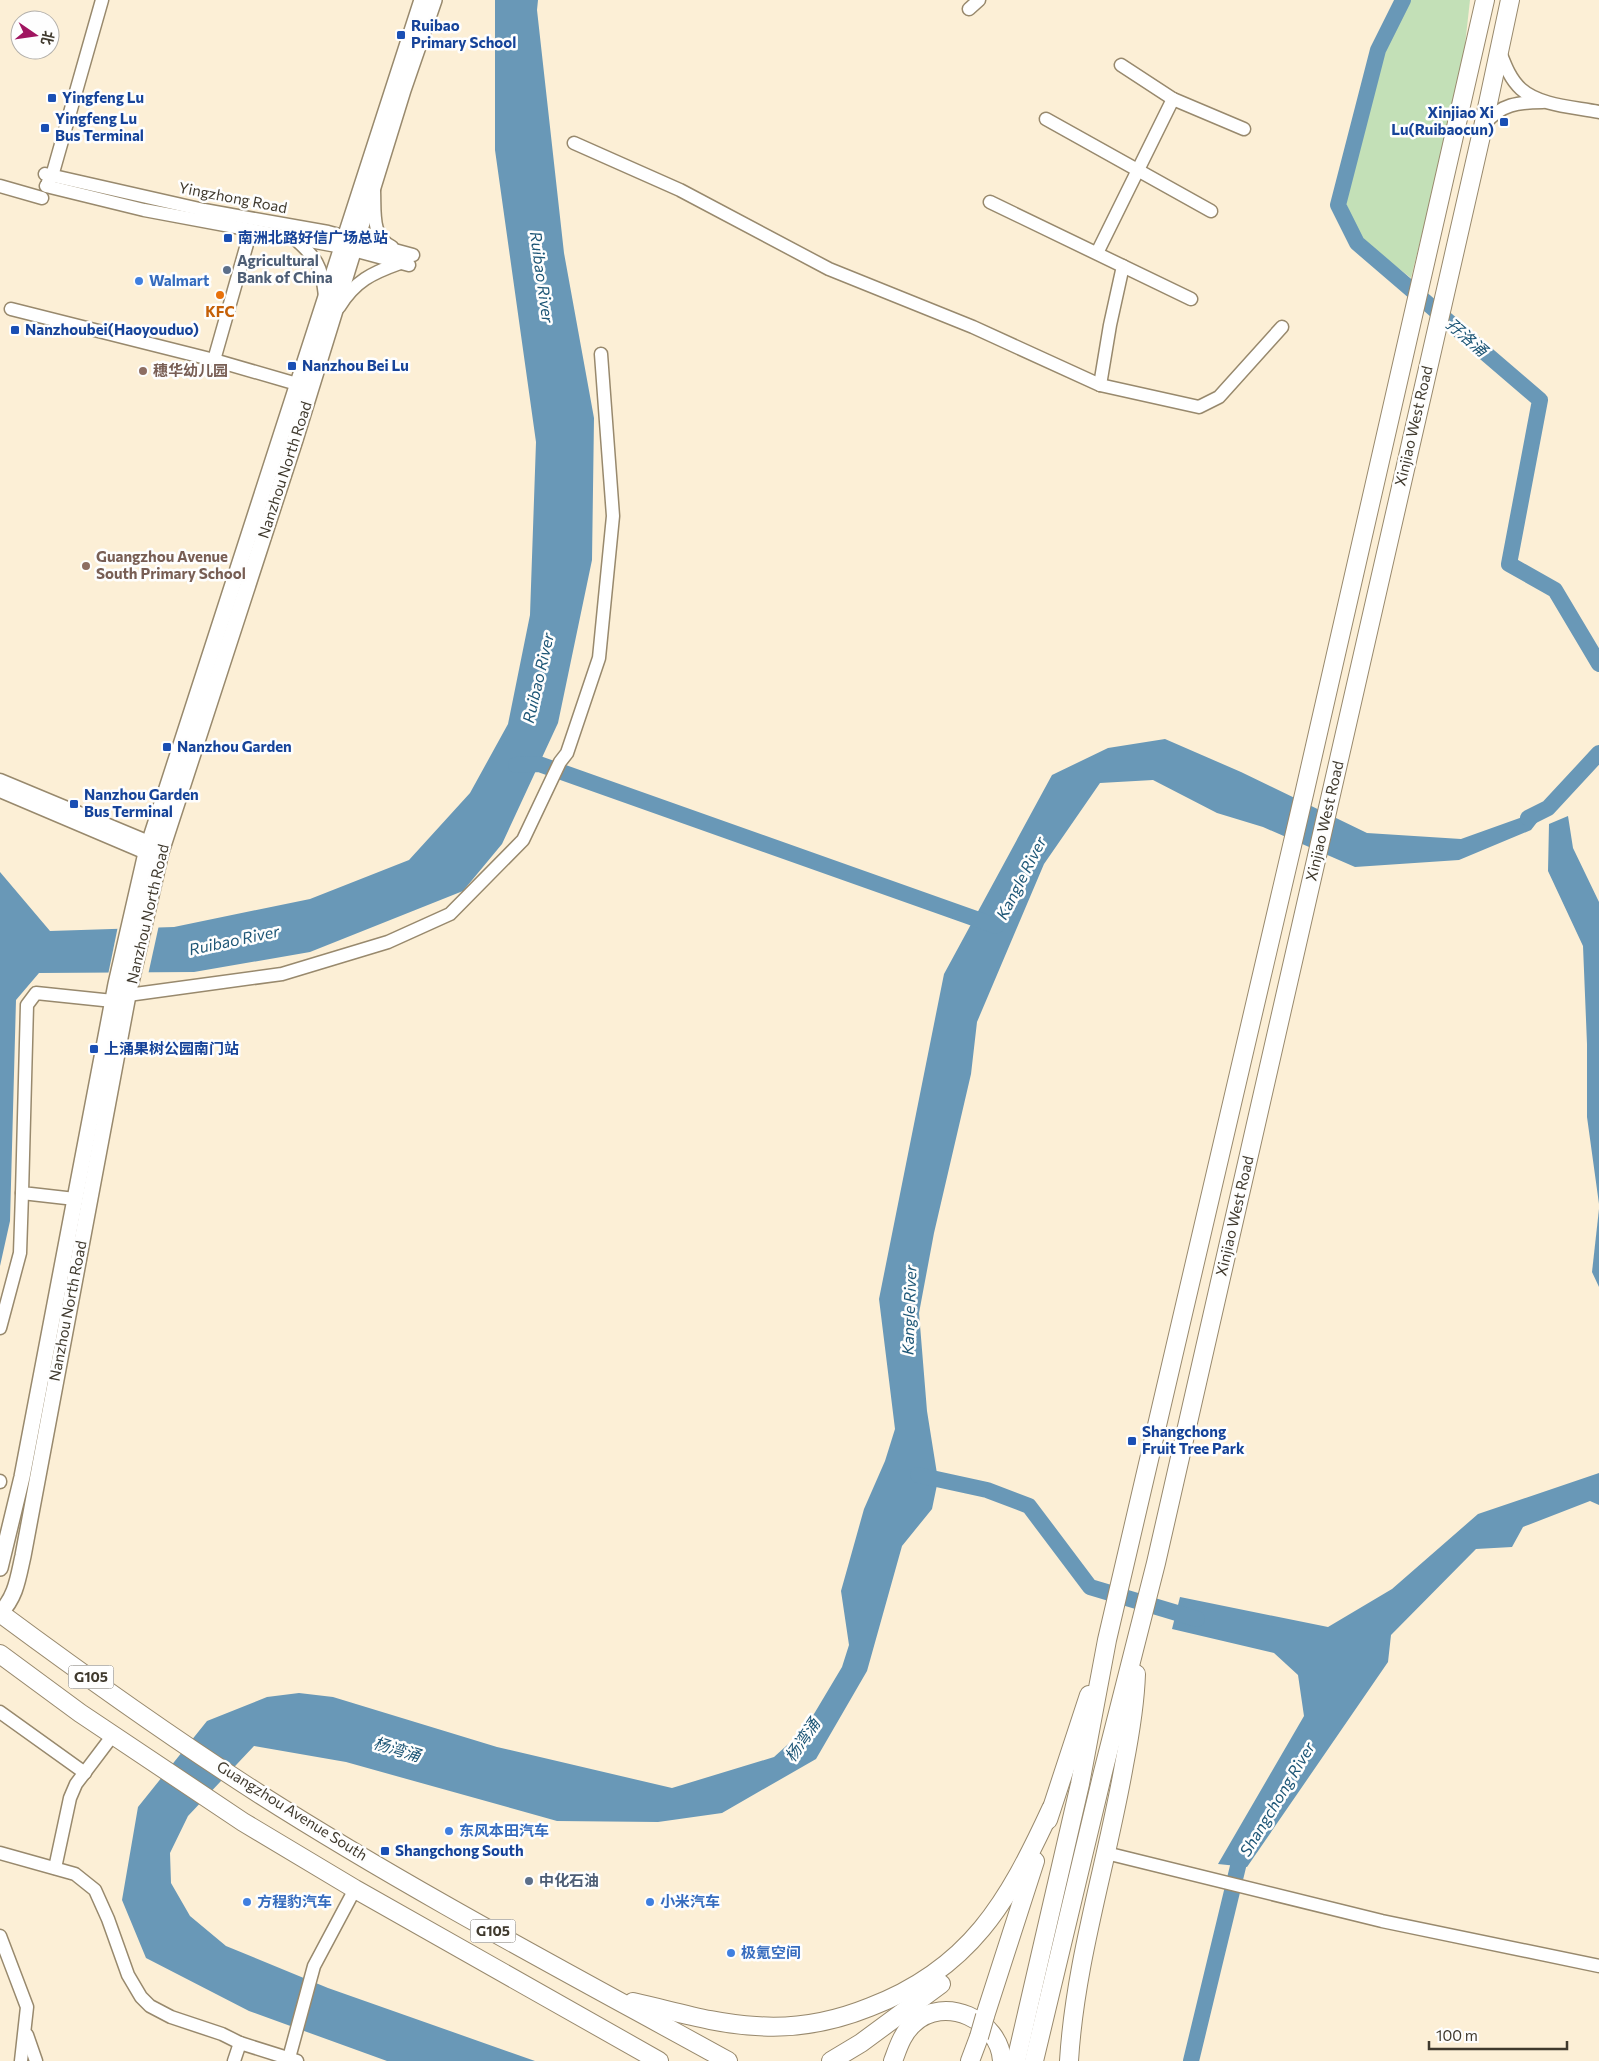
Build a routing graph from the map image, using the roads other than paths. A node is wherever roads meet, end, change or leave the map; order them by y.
1 (94, 0) edge
2 (102, 0) edge
3 (422, 0) edge
4 (434, 0) edge
5 (979, 0) edge
6 (1479, 0) edge
7 (1486, 0) edge
8 (1510, 0) edge
9 (1519, 0) edge
10 (969, 8) dead end
11 (1478, 35) junction
12 (1500, 52) junction
13 (1121, 65) dead end
14 (1173, 99) junction
15 (1548, 102) junction
16 (1599, 112) edge
17 (1046, 119) dead end
18 (1483, 127) junction
19 (1244, 129) dead end
20 (574, 143) dead end
21 (1138, 170) junction
22 (374, 182) junction
23 (46, 184) junction
24 (0, 186) edge
25 (990, 202) dead end
26 (1211, 211) dead end
27 (251, 230) junction
28 (293, 237) junction
29 (350, 243) junction
30 (1097, 253) junction
31 (406, 259) junction
32 (1123, 266) junction
33 (326, 299) junction
34 (1190, 299) dead end
35 (11, 308) dead end
36 (335, 313) junction
37 (1282, 327) dead end
38 (601, 354) dead end
39 (214, 360) junction
40 (297, 384) junction
41 (1100, 385) junction
42 (0, 780) edge
43 (0, 791) edge
44 (152, 849) junction
45 (130, 989) junction
46 (113, 1001) junction
47 (22, 1193) junction
48 (75, 1199) junction
49 (0, 1328) edge
50 (0, 1568) edge
51 (0, 1613) edge
52 (1107, 1640) junction
53 (1136, 1641) junction
54 (0, 1654) edge
55 (0, 1712) edge
56 (113, 1735) junction
57 (85, 1773) junction
58 (1051, 1809) junction
59 (0, 1852) edge
60 (1106, 1854) junction
61 (55, 1868) junction
62 (355, 1889) junction
63 (0, 1936) edge
64 (1599, 1966) edge
65 (608, 1996) junction
66 (1074, 2011) junction
67 (594, 2025) junction
68 (25, 2027) junction
69 (240, 2043) junction
70 (293, 2060) edge
71 (21, 2061) edge
72 (36, 2061) edge
73 (234, 2061) edge
74 (638, 2061) edge
75 (659, 2061) edge
76 (728, 2061) edge
77 (831, 2061) edge
78 (893, 2061) edge
79 (970, 2061) edge
80 (1002, 2061) edge
81 (1016, 2061) edge
82 (1034, 2061) edge
83 (1069, 2061) edge
84 (1074, 2061) edge

1 - 23 street
2 - 23 street
3 - 29 main road, Nanzhou North Road
4 - 22 main road, Nanzhou North Road
5 - 10 street
6 - 11 street
7 - 11 highway, Xinjiao West Road
8 - 12 highway, Xinjiao West Road
9 - 12 highway
11 - 52 highway, Xinjiao West Road
12 - 15 street
12 - 18 highway, Xinjiao West Road
13 - 14 street
14 - 19 street
14 - 21 street
15 - 16 street
15 - 18 street
17 - 21 street
18 - 53 highway, Xinjiao West Road
20 - 41 street
21 - 26 street
21 - 30 street
22 - 29 main road, Nanzhou North Road
22 - 31 street
23 - 24 street, Yingzhong Road
23 - 27 street, Yingzhong Road
23 - 29 street, Yingzhong Road
25 - 30 street
27 - 28 street, Yingzhong Road
27 - 39 street
28 - 29 street, Yingzhong Road
28 - 33 street
29 - 31 street
29 - 33 main road, Nanzhou North Road
29 - 36 main road, Nanzhou North Road
30 - 32 street
31 - 36 street
32 - 34 street
32 - 41 street
33 - 40 main road, Nanzhou North Road
35 - 39 street
36 - 44 main road, Nanzhou North Road
37 - 41 street
38 - 45 street
39 - 40 street
40 - 44 main road, Nanzhou North Road
42 - 44 street
43 - 44 street
44 - 45 main road, Nanzhou North Road
44 - 46 main road, Nanzhou North Road
45 - 46 street
45 - 51 main road, Nanzhou North Road
46 - 47 street
46 - 48 main road, Nanzhou North Road
47 - 48 street
47 - 49 street
48 - 50 main road, Nanzhou North Road
51 - 65 highway, Guangzhou Avenue South / G105
52 - 58 highway
52 - 81 highway
53 - 60 highway
53 - 82 highway
54 - 56 highway, G105
55 - 57 street
56 - 57 street
56 - 62 highway, G105
57 - 61 street
58 - 65 highway
58 - 77 highway
58 - 79 highway, bridge
59 - 61 street
60 - 64 street
60 - 66 highway
61 - 69 street
62 - 67 highway, G105
62 - 70 street
63 - 68 street
65 - 76 highway, Guangzhou Avenue South / G105
66 - 83 highway
66 - 84 highway
67 - 74 highway
67 - 75 highway, G105
68 - 71 street
68 - 72 street
69 - 70 street
69 - 73 street
78 - 80 highway

